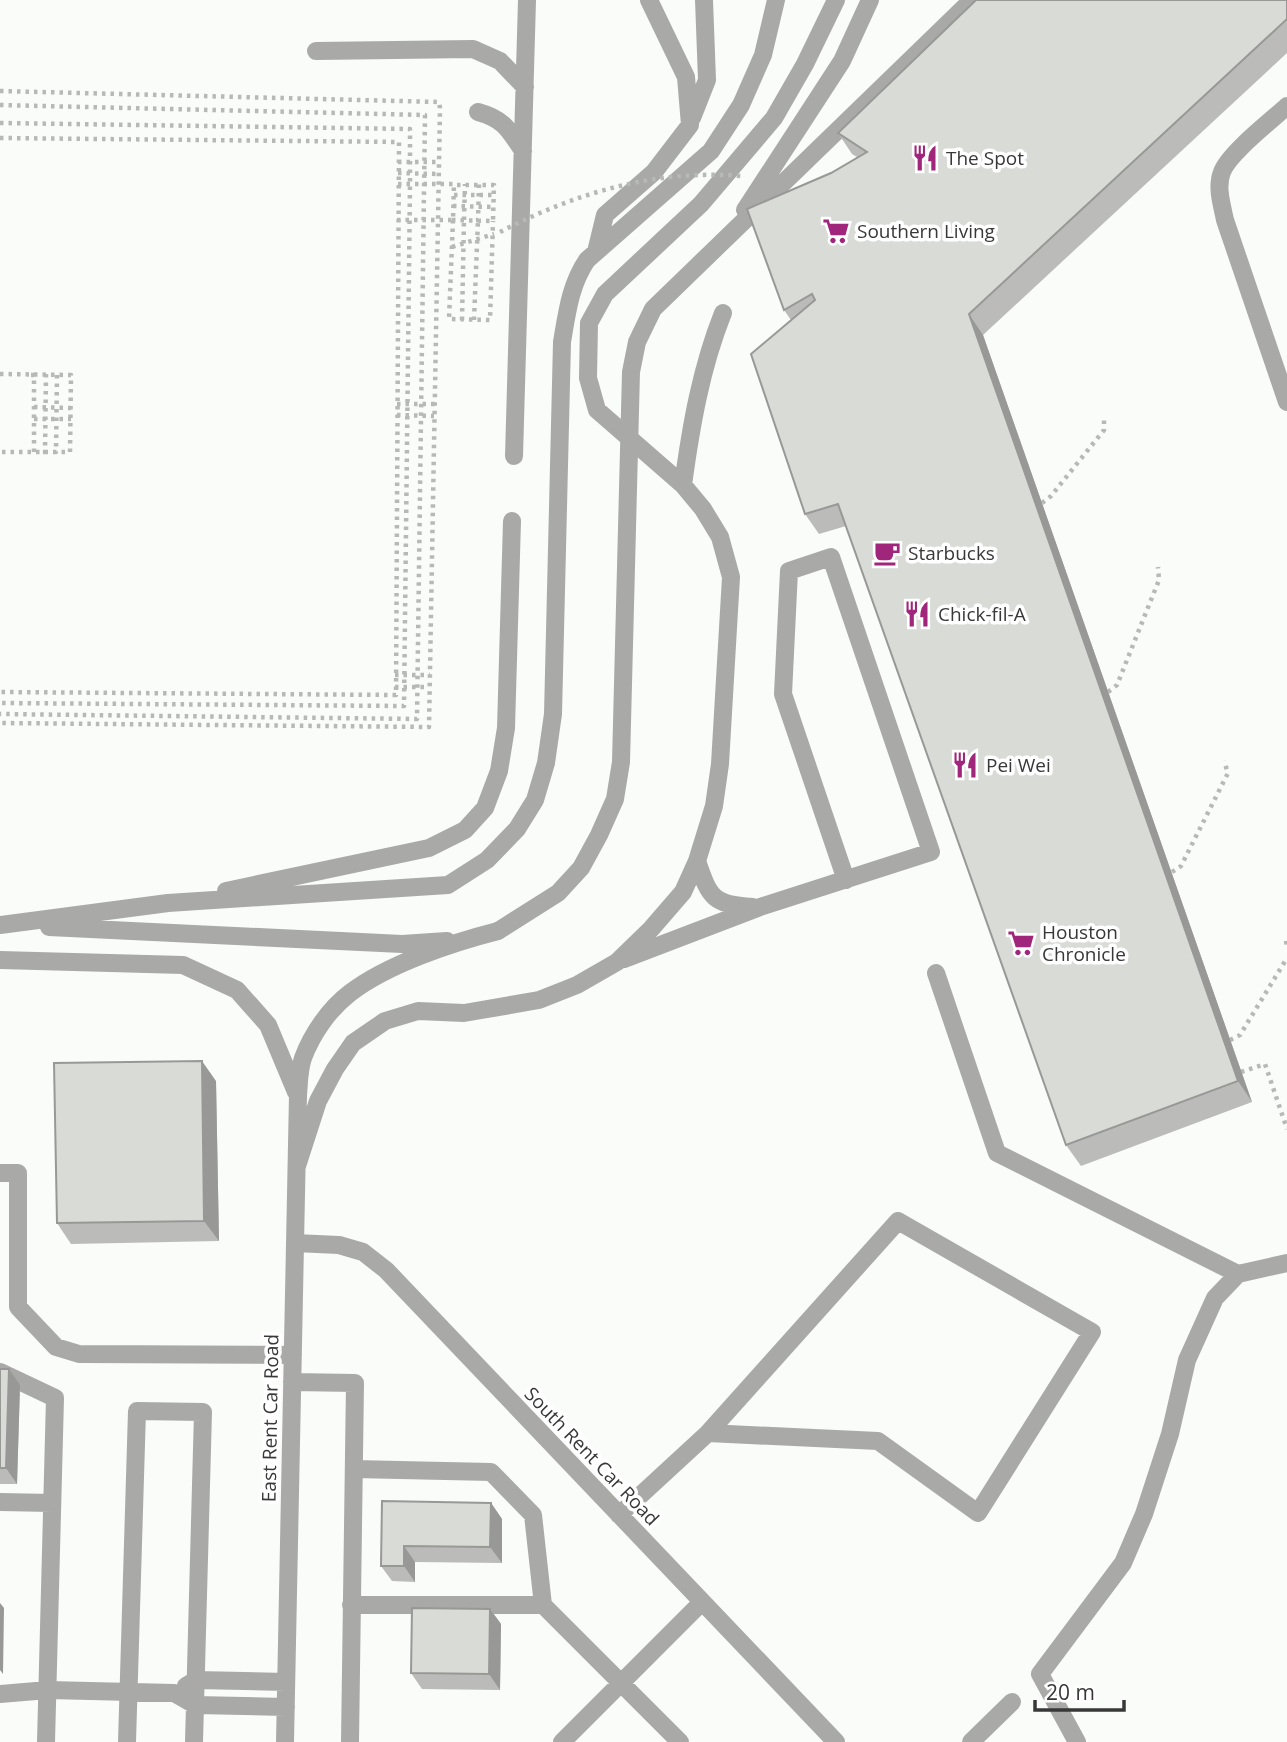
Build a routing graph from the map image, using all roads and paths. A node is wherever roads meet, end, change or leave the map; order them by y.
1 (527, 0) edge
2 (649, 0) edge
3 (704, 0) edge
4 (776, 0) edge
5 (835, 0) edge
6 (870, 0) edge
7 (972, 0) edge
8 (316, 51) dead end
9 (525, 87) junction
10 (0, 92) edge
11 (0, 105) edge
12 (1287, 106) edge
13 (478, 112) dead end
14 (0, 123) edge
15 (690, 125) junction
16 (0, 138) edge
17 (523, 151) junction
18 (398, 162) junction
19 (410, 162) junction
20 (424, 162) junction
21 (439, 162) junction
22 (398, 173) junction
23 (410, 173) junction
24 (424, 174) junction
25 (438, 174) junction
26 (744, 176) dead end
27 (398, 184) junction
28 (410, 184) junction
29 (423, 184) junction
30 (438, 184) junction
31 (454, 195) junction
32 (465, 195) junction
33 (479, 195) junction
34 (493, 195) junction
35 (453, 206) junction
36 (465, 207) junction
37 (478, 207) junction
38 (493, 207) junction
39 (397, 220) junction
40 (410, 220) junction
41 (423, 220) junction
42 (438, 220) junction
43 (453, 220) junction
44 (464, 220) junction
45 (478, 220) junction
46 (493, 220) junction
47 (728, 236) junction
48 (452, 247) junction
49 (596, 251) junction
50 (723, 313) dead end
51 (470, 320) junction
52 (0, 374) edge
53 (1287, 402) edge
54 (397, 404) junction
55 (409, 404) junction
56 (421, 404) junction
57 (435, 404) junction
58 (34, 407) junction
59 (46, 408) junction
60 (58, 408) junction
61 (71, 408) junction
62 (397, 415) junction
63 (409, 415) junction
64 (421, 415) junction
65 (434, 416) junction
66 (34, 419) junction
67 (45, 419) junction
68 (58, 419) junction
69 (71, 419) junction
70 (1104, 419) dead end
71 (0, 452) edge
72 (514, 456) dead end
73 (683, 485) junction
74 (1042, 503) dead end
75 (512, 521) dead end
76 (1158, 567) dead end
77 (395, 675) junction
78 (405, 675) junction
79 (430, 675) junction
80 (418, 676) junction
81 (395, 687) junction
82 (405, 687) junction
83 (418, 687) junction
84 (430, 687) junction
85 (0, 692) edge
86 (1108, 692) dead end
87 (0, 703) edge
88 (0, 714) edge
89 (0, 723) edge
90 (1224, 761) dead end
91 (697, 861) junction
92 (1172, 872) dead end
93 (846, 880) junction
94 (168, 903) junction
95 (760, 907) junction
96 (0, 925) edge
97 (460, 940) junction
98 (1287, 958) edge
99 (0, 961) edge
100 (617, 962) junction
101 (936, 973) dead end
102 (1230, 1040) dead end
103 (1241, 1072) dead end
104 (298, 1095) junction
105 (1287, 1129) edge
106 (297, 1166) junction
107 (0, 1173) edge
108 (295, 1242) junction
109 (9, 1255) edge
110 (1287, 1263) edge
111 (1238, 1274) junction
112 (293, 1355) junction
113 (0, 1372) edge
114 (292, 1382) junction
115 (708, 1433) junction
116 (354, 1469) junction
117 (0, 1502) edge
118 (52, 1503) junction
119 (619, 1515) junction
120 (702, 1602) junction
121 (351, 1605) junction
122 (543, 1605) junction
123 (196, 1680) junction
124 (286, 1682) junction
125 (621, 1683) junction
126 (48, 1690) junction
127 (128, 1692) junction
128 (174, 1693) junction
129 (0, 1694) edge
130 (1012, 1702) dead end
131 (195, 1705) junction
132 (286, 1707) junction
133 (564, 1741) edge
134 (46, 1742) edge
135 (127, 1742) edge
136 (194, 1742) edge
137 (285, 1742) edge
138 (350, 1742) edge
139 (680, 1742) edge
140 (836, 1742) edge
141 (971, 1742) edge
142 (1077, 1742) edge

1 - 9 lane
2 - 15 lane
3 - 15 lane
4 - 49 lane
5 - 73 lane
6 - 47 lane, bridge
7 - 47 lane, bridge
8 - 9 lane
9 - 17 lane
10 - 21 path
11 - 20 path
12 - 53 lane
13 - 17 lane
14 - 19 path
15 - 49 lane
16 - 18 path
17 - 72 lane
18 - 19 path
18 - 22 path
19 - 20 path
19 - 23 path
20 - 21 path
20 - 24 path
21 - 25 path
22 - 23 path
22 - 27 path
23 - 24 path
23 - 28 path
24 - 25 path
24 - 29 path
25 - 30 path
26 - 48 path, bridge
27 - 31 path
27 - 39 path
28 - 32 path
28 - 40 path
29 - 30 path
29 - 41 path
30 - 33 path
30 - 34 path
30 - 42 path
31 - 32 path
31 - 35 path
32 - 33 path
32 - 36 path
33 - 34 path
33 - 37 path
34 - 38 path
35 - 36 path
35 - 43 path
36 - 37 path
36 - 44 path
37 - 38 path
37 - 45 path
38 - 46 path
39 - 43 path
39 - 54 path
40 - 42 path
40 - 55 path
41 - 45 path
41 - 56 path
42 - 44 path
42 - 46 path
42 - 57 path
43 - 48 path
44 - 51 path
45 - 51 path
46 - 51 path
47 - 97 lane, bridge
48 - 51 path
49 - 94 lane
50 - 73 lane
52 - 58 path
52 - 59 path
52 - 60 path
52 - 61 path
54 - 55 path
54 - 62 path
55 - 56 path
55 - 63 path
56 - 57 path
56 - 64 path
57 - 65 path
58 - 59 path
58 - 66 path
59 - 60 path
59 - 67 path
60 - 61 path
60 - 68 path
61 - 69 path
62 - 63 path
62 - 77 path
63 - 64 path
63 - 78 path
64 - 65 path
64 - 80 path
65 - 79 path
66 - 67 path
66 - 67 path
67 - 68 path
68 - 69 path
68 - 71 path
69 - 71 path
70 - 74 path
73 - 91 lane
75 - 94 lane
76 - 86 path
77 - 78 path
77 - 81 path
78 - 80 path
78 - 82 path
79 - 80 path
79 - 84 path
80 - 83 path
81 - 82 path
81 - 85 path
82 - 83 path
82 - 87 path
83 - 84 path
83 - 88 path
84 - 89 path
90 - 92 path
91 - 95 lane
91 - 100 lane
93 - 93 lane
93 - 95 lane
94 - 96 lane
95 - 100 lane
96 - 97 lane
97 - 104 lane, East Rent Car Road
98 - 102 path
99 - 104 lane
100 - 106 lane
101 - 111 lane
103 - 105 path
104 - 106 lane, East Rent Car Road
106 - 108 lane, East Rent Car Road
107 - 109 lane
108 - 112 lane, East Rent Car Road
108 - 119 lane, South Rent Car Road
109 - 112 lane
110 - 111 lane
111 - 142 lane
112 - 114 lane, East Rent Car Road
113 - 118 lane
114 - 116 lane
114 - 124 lane, East Rent Car Road
115 - 115 lane
115 - 119 lane
116 - 121 lane
116 - 122 lane
117 - 118 lane
118 - 126 lane
119 - 120 lane, South Rent Car Road
120 - 125 lane
120 - 140 lane, South Rent Car Road
121 - 122 lane
121 - 138 lane
122 - 125 lane
123 - 124 lane
123 - 127 lane
123 - 128 lane
123 - 131 lane
124 - 132 lane, East Rent Car Road
125 - 133 lane
125 - 139 lane
126 - 127 lane
126 - 129 lane
126 - 134 lane
127 - 128 lane
127 - 135 lane
128 - 131 lane
130 - 141 lane
131 - 132 lane
131 - 136 lane
132 - 137 lane, East Rent Car Road

